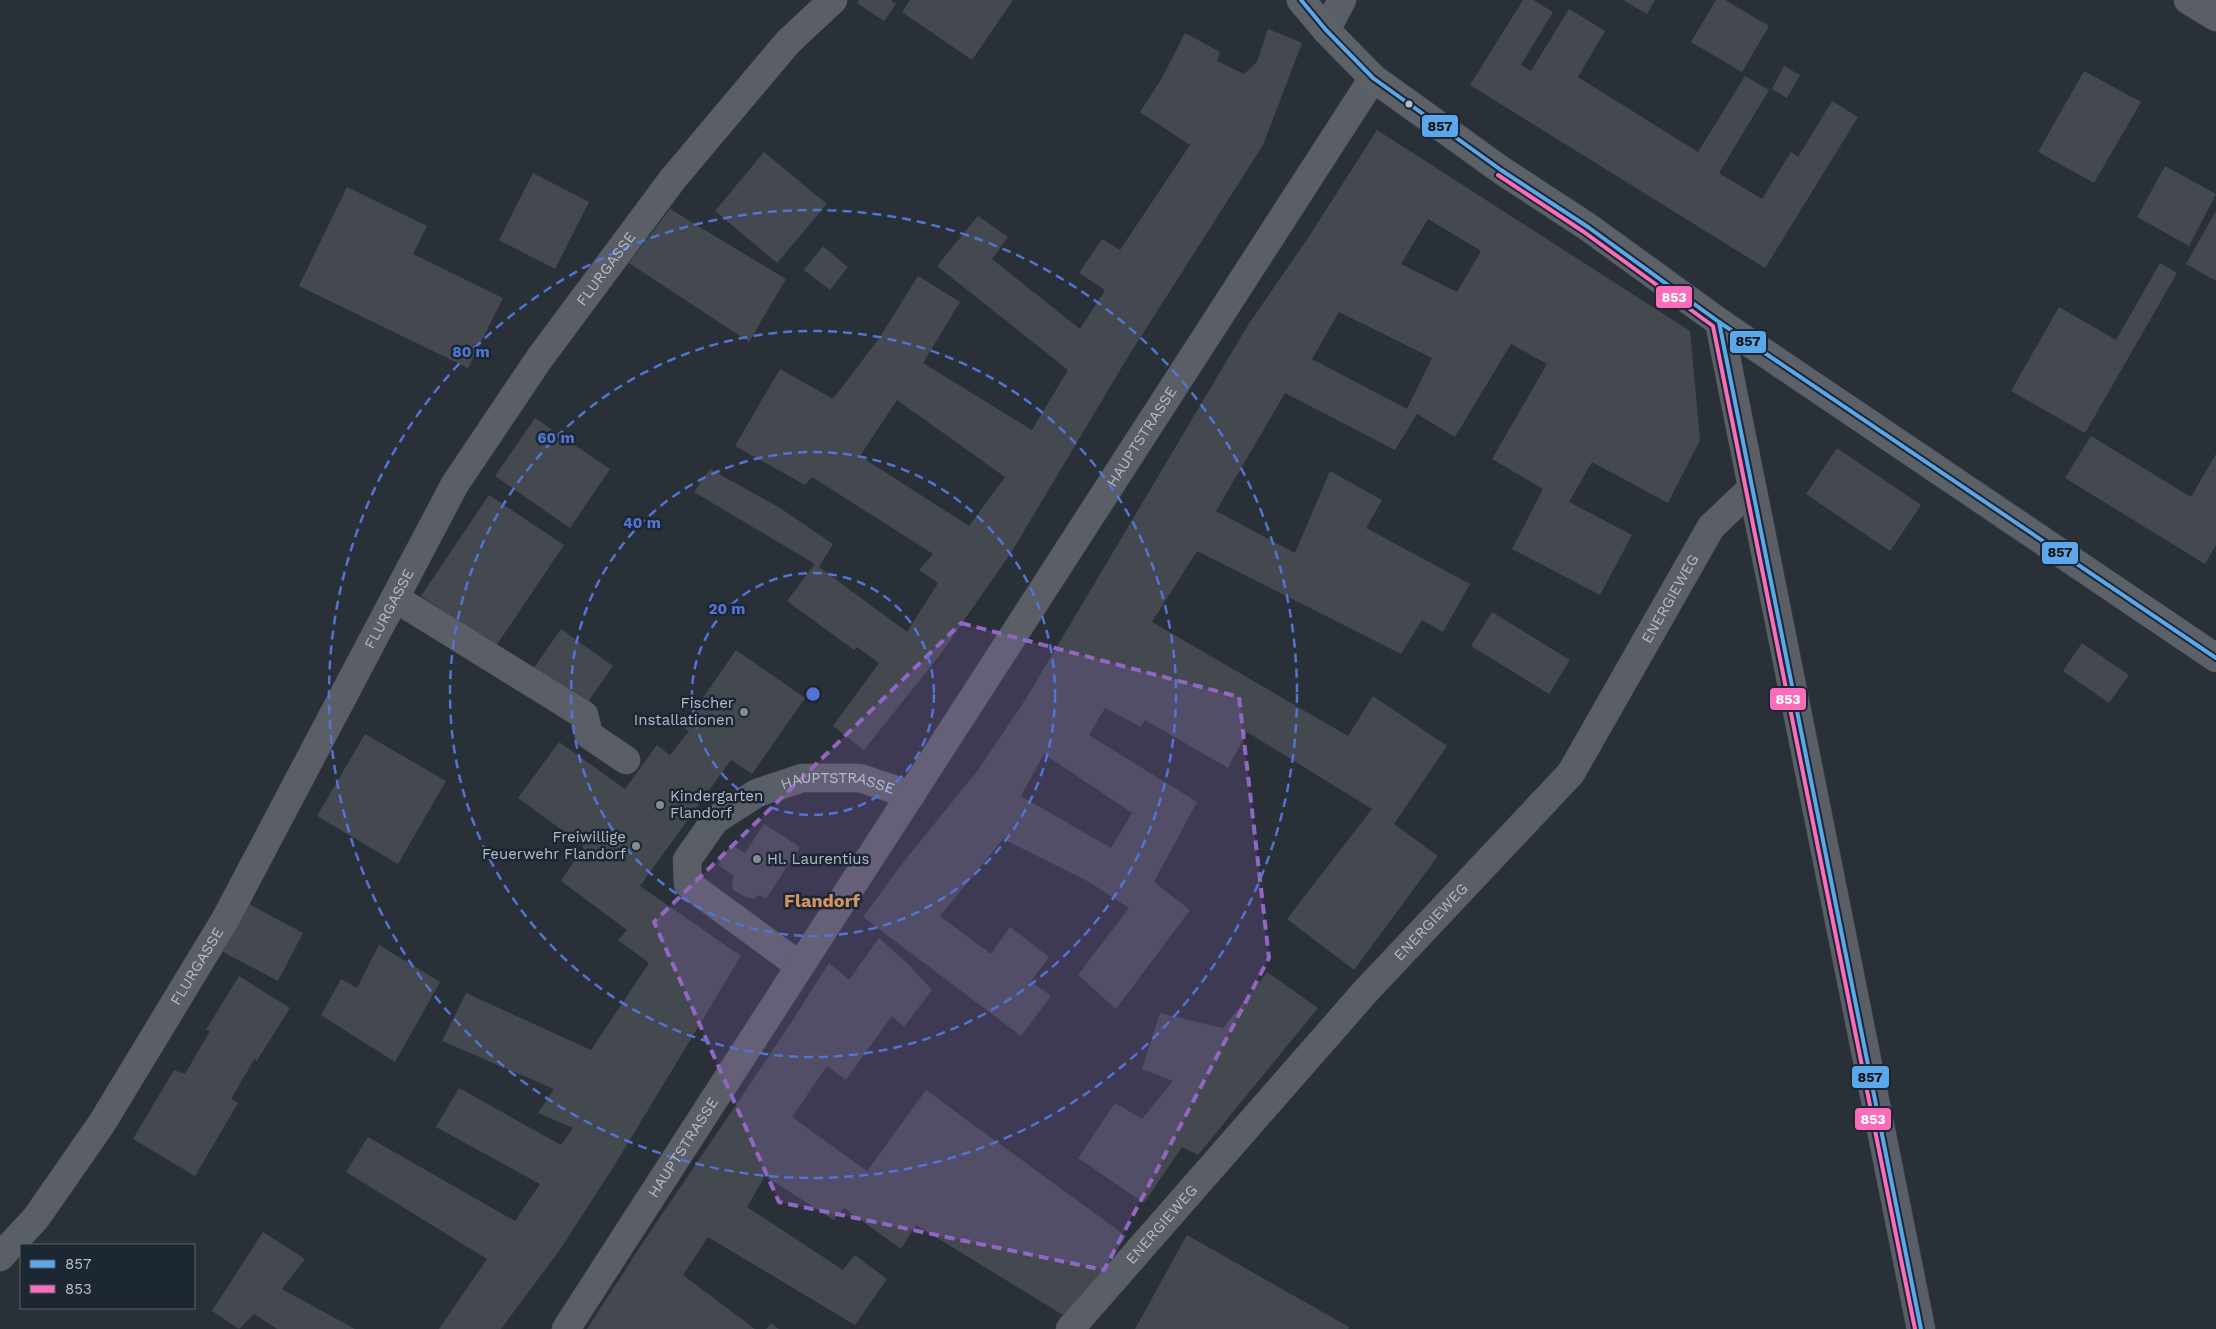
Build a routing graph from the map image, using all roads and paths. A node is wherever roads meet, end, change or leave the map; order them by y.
1 (833, 0) edge
2 (1301, 0) edge
3 (1342, 0) edge
4 (2188, 0) edge
5 (2216, 17) edge
6 (1326, 30) junction
7 (1373, 78) junction
8 (1719, 322) junction
9 (1752, 488) junction
10 (395, 598) junction
11 (2216, 658) edge
12 (626, 760) dead end
13 (911, 795) junction
14 (800, 966) junction
15 (0, 1257) edge
16 (566, 1329) edge
17 (1070, 1329) edge
18 (1921, 1329) edge

1 - 10 street, FLURGASSE
2 - 6 main road
3 - 6 street
4 - 5 street
6 - 7 main road
7 - 8 main road
7 - 13 street, HAUPTSTRASSE
8 - 9 street
8 - 11 main road
9 - 17 street, ENERGIEWEG
9 - 18 street
10 - 12 street
10 - 15 street, FLURGASSE
13 - 14 street, HAUPTSTRASSE
13 - 14 street, HAUPTSTRASSE
14 - 16 street, HAUPTSTRASSE

